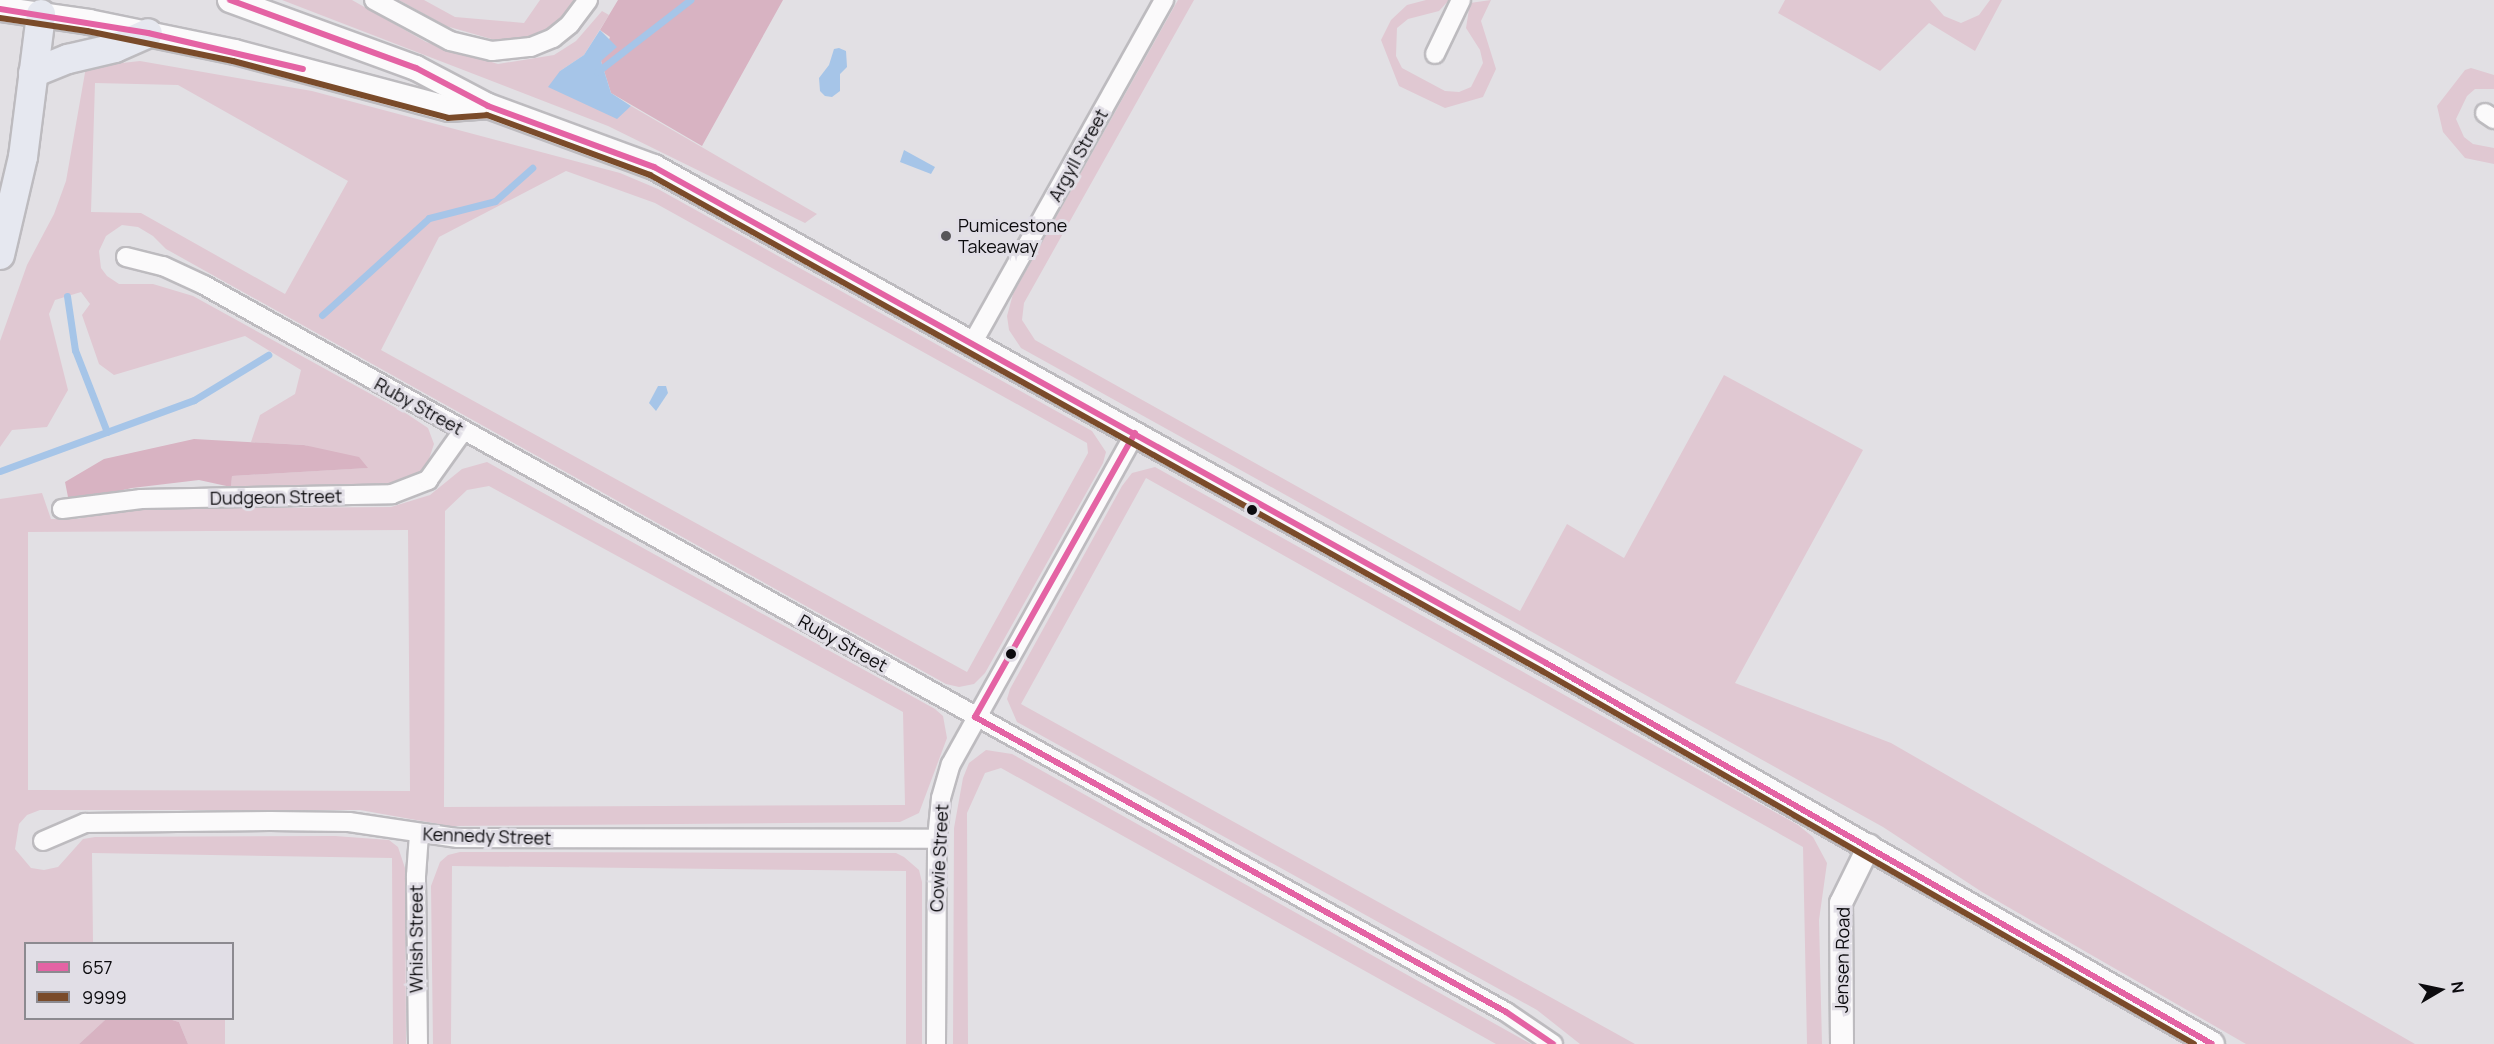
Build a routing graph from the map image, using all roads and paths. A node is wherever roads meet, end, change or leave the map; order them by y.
1 (230, 0) edge
2 (374, 0) edge
3 (588, 0) edge
4 (1164, 0) edge
5 (1461, 0) edge
6 (26, 7) edge
7 (148, 33) junction
8 (1436, 54) dead end
9 (33, 74) junction
10 (488, 106) junction
11 (0, 255) edge
12 (126, 257) dead end
13 (974, 342) junction
14 (463, 431) junction
15 (1135, 433) junction
16 (62, 509) dead end
17 (975, 717) junction
18 (419, 834) junction
19 (937, 839) junction
20 (43, 841) dead end
21 (1869, 846) junction
22 (417, 1044) edge
23 (936, 1044) edge
24 (1553, 1044) edge
25 (1842, 1044) edge
26 (2212, 1044) edge

1 - 10 main road
2 - 3 street
4 - 13 street, Argyll Street
5 - 8 street
6 - 7 main road
6 - 9 highway
7 - 9 highway
7 - 10 main road
9 - 11 highway
10 - 13 main road
12 - 14 street, Ruby Street
13 - 15 main road
14 - 16 street, Dudgeon Street
14 - 17 street, Ruby Street
15 - 17 street, Cowie Street
15 - 21 main road
17 - 19 street, Cowie Street
17 - 24 street, Ruby Street
18 - 19 street, Kennedy Street
18 - 20 street, Kennedy Street
18 - 22 street, Whish Street
19 - 23 street, Cowie Street
21 - 25 street, Jensen Road
21 - 26 main road

